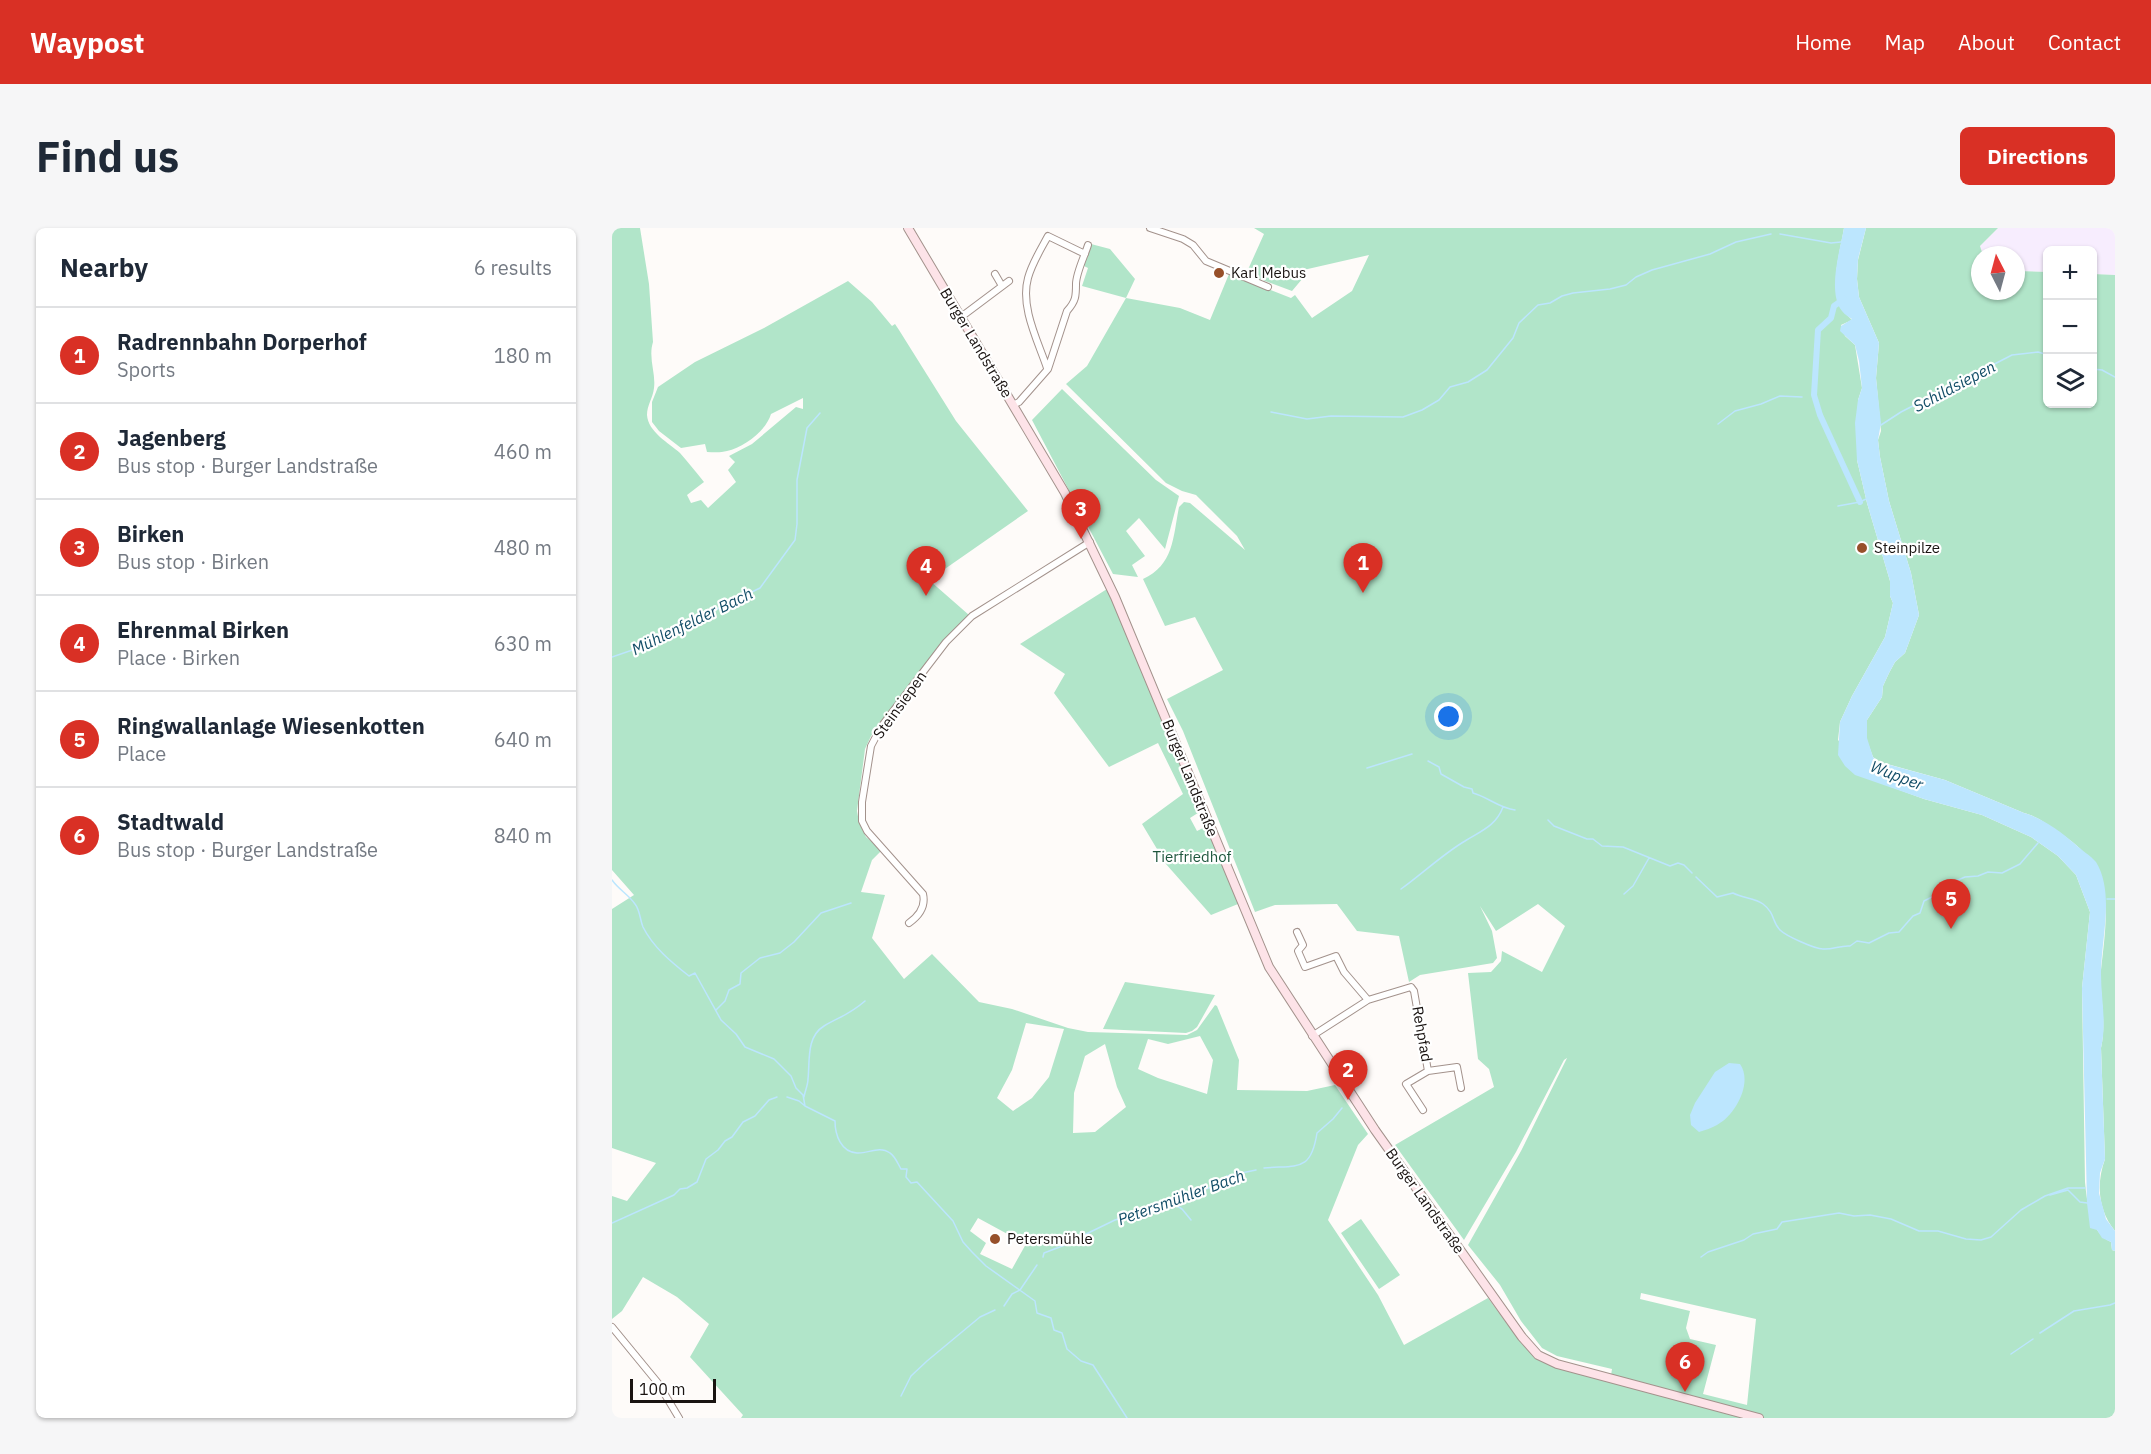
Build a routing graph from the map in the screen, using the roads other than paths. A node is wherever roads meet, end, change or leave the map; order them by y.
1 (1150, 228) edge
2 (912, 229) edge
3 (1088, 244) dead end
4 (1085, 254) junction
5 (995, 274) dead end
6 (1010, 281) dead end
7 (1002, 286) junction
8 (1268, 287) dead end
9 (961, 317) junction
10 (1048, 369) junction
11 (1013, 405) junction
12 (1090, 542) junction
13 (909, 923) dead end
14 (1297, 932) dead end
15 (1368, 1000) junction
16 (1312, 1036) junction
17 (1428, 1071) junction
18 (1461, 1088) dead end
19 (1423, 1110) dead end
20 (612, 1328) edge
21 (679, 1418) edge
22 (1759, 1418) edge

1 - 8 street
2 - 9 main road, Burger Landstraße
3 - 4 street
4 - 10 street
4 - 10 street
5 - 7 street
6 - 7 street
7 - 9 street
9 - 11 main road, Burger Landstraße
10 - 11 street
11 - 12 main road, Burger Landstraße
12 - 13 street, Steinsiepen
12 - 16 main road, Burger Landstraße
14 - 15 street
15 - 16 street, Rehpfad
15 - 17 street, Rehpfad
16 - 22 main road, Burger Landstraße
17 - 18 street, Rehpfad
17 - 19 street
20 - 21 street

